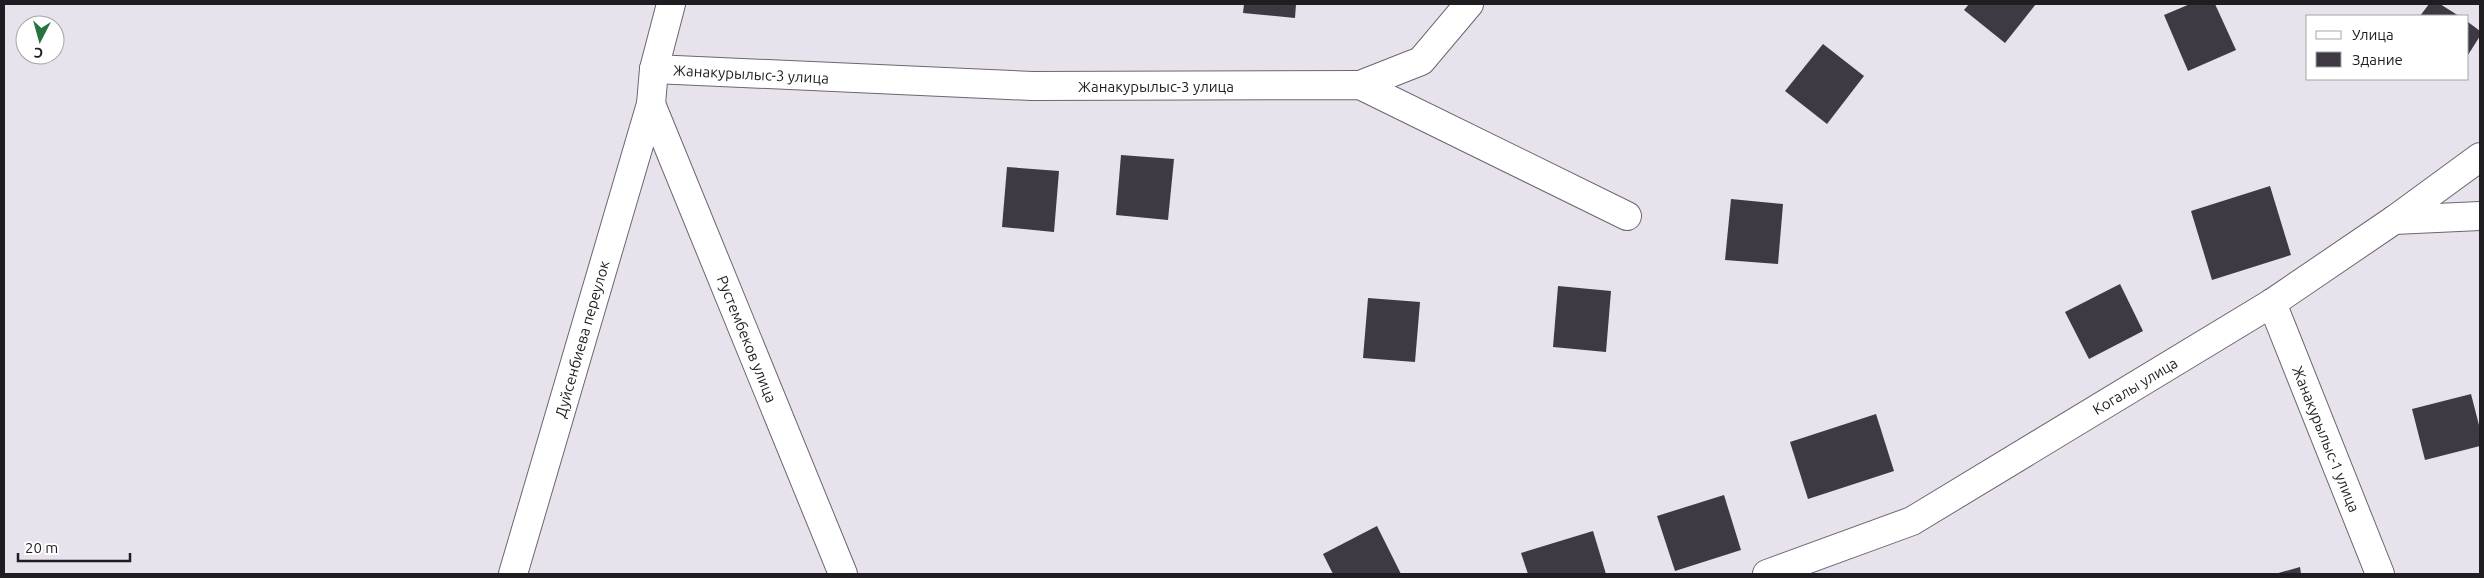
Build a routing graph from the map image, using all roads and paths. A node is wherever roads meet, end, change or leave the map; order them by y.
1 (671, 4) edge
2 (1469, 4) edge
3 (654, 69) junction
4 (1360, 85) junction
5 (651, 104) junction
6 (2480, 157) edge
7 (1628, 216) dead end
8 (2480, 216) edge
9 (2394, 220) junction
10 (2272, 303) junction
11 (513, 574) edge
12 (843, 574) edge
13 (1768, 574) edge
14 (2380, 574) edge

1 - 3 street, Дуйсенбиева переулок
2 - 4 street
3 - 4 street, Жанакурылыс-3 улица
3 - 5 street, Дуйсенбиева переулок
4 - 7 street, Жанакурылыс-3 улица
5 - 11 street, Дуйсенбиева переулок
5 - 12 street, Рустембеков улица
6 - 9 street, Когалы улица
8 - 9 street
9 - 10 street, Когалы улица
10 - 13 street, Когалы улица
10 - 14 street, Жанакурылыс-1 улица

